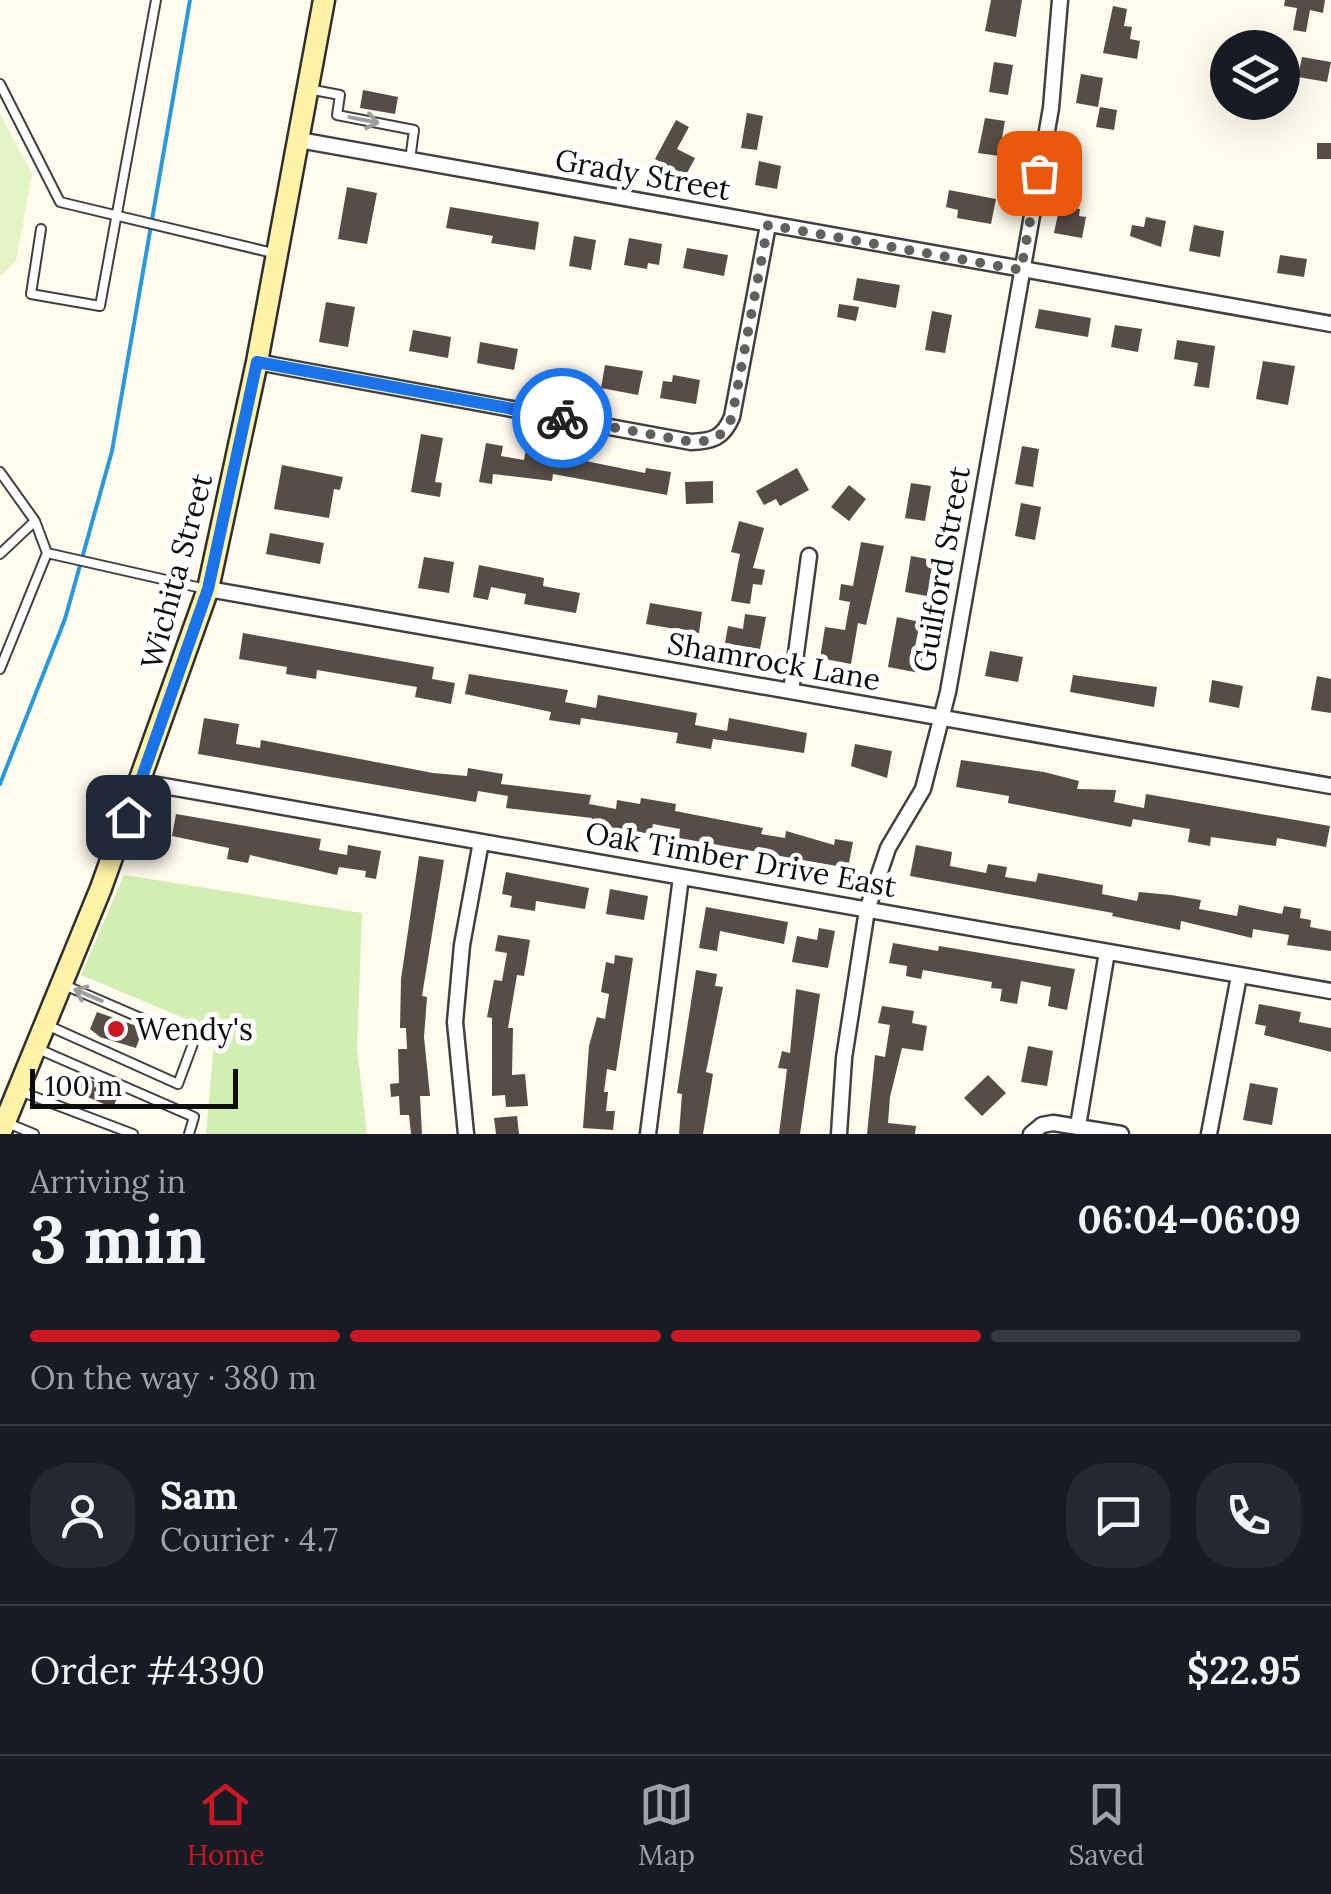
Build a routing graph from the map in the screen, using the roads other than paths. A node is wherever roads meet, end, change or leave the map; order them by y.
1 (156, 0) edge
2 (324, 0) edge
3 (1060, 0) edge
4 (0, 84) edge
5 (308, 89) junction
6 (299, 140) junction
7 (410, 160) junction
8 (117, 216) junction
9 (768, 225) junction
10 (41, 230) dead end
11 (278, 254) junction
12 (1021, 270) junction
13 (1331, 324) edge
14 (257, 362) junction
15 (0, 472) edge
16 (34, 521) junction
17 (0, 554) edge
18 (47, 554) junction
19 (809, 556) dead end
20 (208, 589) junction
21 (0, 669) edge
22 (791, 692) junction
23 (942, 718) junction
24 (141, 782) junction
25 (1331, 786) edge
26 (482, 842) junction
27 (681, 876) junction
28 (867, 910) junction
29 (1107, 952) junction
30 (1239, 976) junction
31 (62, 984) junction
32 (1331, 991) edge
33 (45, 1024) junction
34 (36, 1047) junction
35 (18, 1090) junction
36 (1078, 1126) junction
37 (2, 1128) edge
38 (34, 1134) edge
39 (133, 1134) edge
40 (189, 1134) edge
41 (466, 1134) edge
42 (648, 1134) edge
43 (839, 1134) edge
44 (1032, 1134) edge
45 (1121, 1134) edge
46 (1208, 1134) edge

1 - 8 lane
2 - 5 main road, Wichita Street
3 - 12 street, Guilford Street
4 - 8 lane
5 - 6 main road, Wichita Street
5 -> 7 lane
6 - 7 street, Grady Street
6 - 11 main road, Wichita Street
7 - 9 street, Grady Street
8 - 10 lane
8 - 11 lane
9 - 12 street, Grady Street
9 - 14 street
11 - 14 main road, Wichita Street
12 - 13 street, Grady Street
12 - 23 street, Guilford Street
14 - 20 main road, Wichita Street
15 - 16 lane
16 - 17 lane
16 - 18 lane
18 - 20 lane
18 - 21 lane
19 - 22 street
20 - 22 street, Shamrock Lane
20 - 24 main road, Wichita Street
22 - 23 street, Shamrock Lane
23 - 25 street, Shamrock Lane
23 - 28 street, Guilford Street
24 - 26 street, Oak Timber Drive East
24 - 31 main road, Wichita Street
26 - 27 street, Oak Timber Drive East
26 - 41 street
27 - 28 street, Oak Timber Drive East
27 - 42 street
28 - 29 street, Oak Timber Drive East
28 - 43 street, Guilford Street
29 - 30 street, Oak Timber Drive East
29 - 36 street
30 - 32 street, Oak Timber Drive East
30 - 46 street
31 - 33 main road, Wichita Street
33 -> 31 lane
33 - 34 main road, Wichita Street
34 - 35 main road, Wichita Street
34 - 40 lane
35 - 37 main road, Wichita Street
35 - 39 lane
36 - 44 street
36 - 45 street
37 - 38 lane

